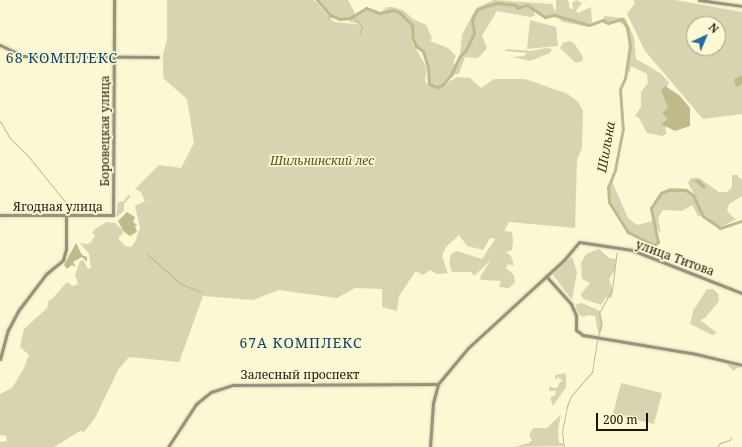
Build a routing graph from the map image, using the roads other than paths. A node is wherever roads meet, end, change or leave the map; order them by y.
1 (114, 0) edge
2 (699, 0) edge
3 (742, 6) edge
4 (0, 45) edge
5 (113, 56) junction
6 (158, 57) dead end
7 (114, 213) joint
8 (0, 215) edge
9 (66, 215) junction
10 (546, 276) junction
11 (742, 293) edge
12 (0, 359) edge
13 (742, 365) edge
14 (438, 384) junction
15 (168, 447) edge
16 (430, 447) edge

1 - 5 street, Боровецкая улица
2 - 3 street
4 - 5 street
5 - 6 street
5 - 7 street, Боровецкая улица
7 - 9 street, Ягодная улица
8 - 9 street, Ягодная улица
9 - 12 street
10 - 11 street, улица Титова
10 - 13 street
10 - 14 street
14 - 15 street, Залесный проспект
14 - 16 street

